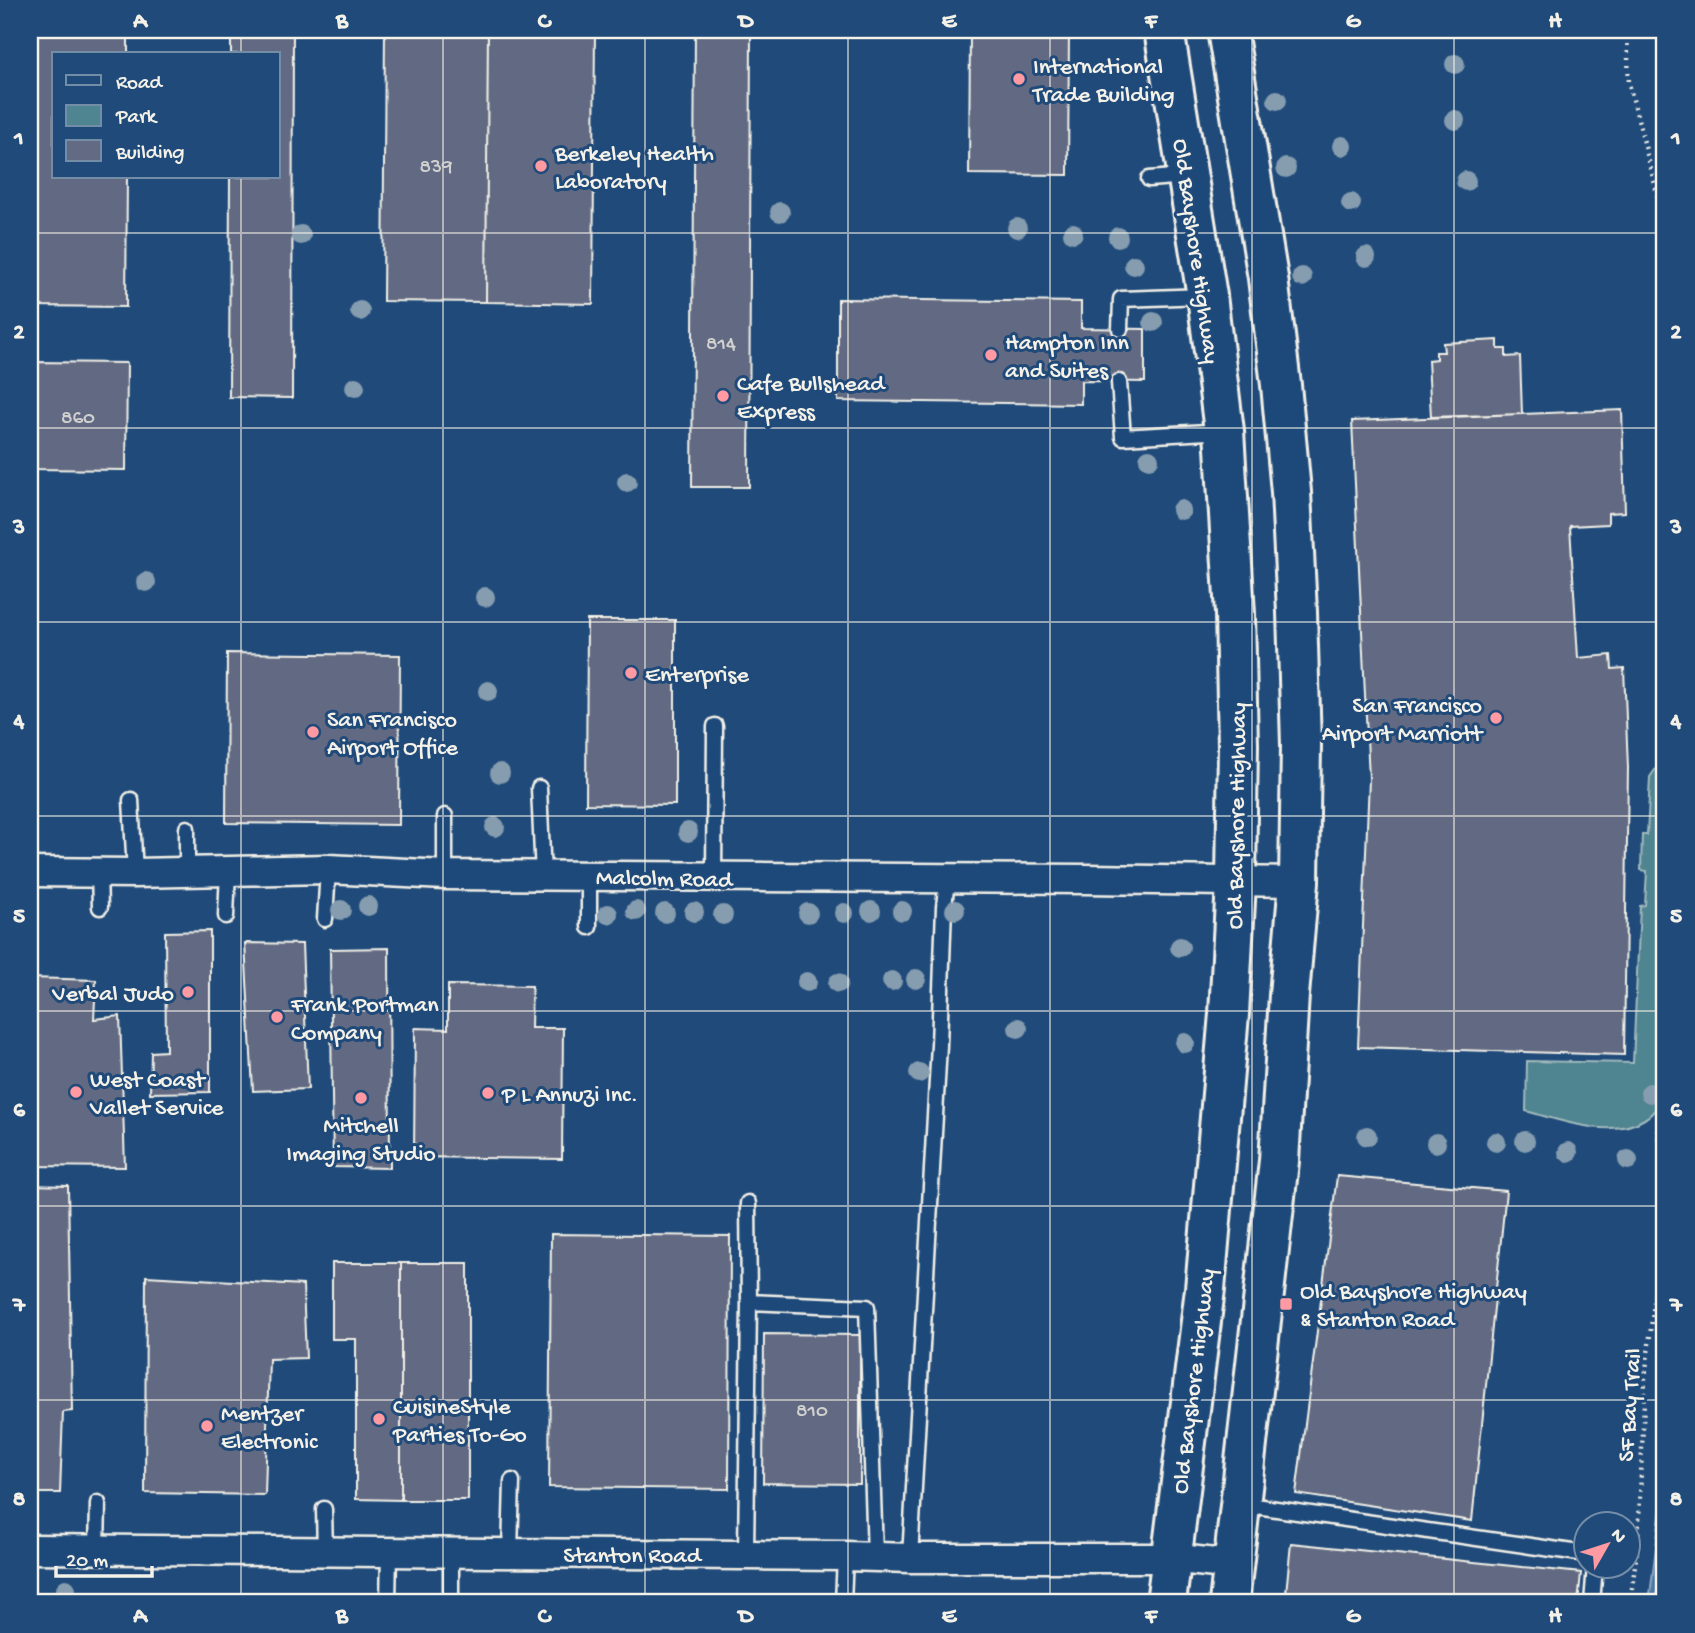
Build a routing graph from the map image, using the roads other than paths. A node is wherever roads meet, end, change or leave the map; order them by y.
1 (1164, 30) edge
2 (1227, 30) edge
3 (1188, 176) junction
4 (1149, 179) dead end
5 (1207, 296) junction
6 (1120, 328) dead end
7 (1119, 382) dead end
8 (1224, 430) junction
9 (715, 726) dead end
10 (539, 788) dead end
11 (131, 800) dead end
12 (445, 816) dead end
13 (187, 828) dead end
14 (328, 869) junction
15 (228, 871) junction
16 (30, 872) edge
17 (99, 872) junction
18 (187, 872) junction
19 (135, 873) junction
20 (445, 875) junction
21 (543, 876) junction
22 (589, 877) junction
23 (714, 878) junction
24 (947, 879) junction
25 (1236, 881) junction
26 (1299, 882) junction
27 (100, 907) dead end
28 (226, 916) dead end
29 (325, 919) dead end
30 (589, 927) dead end
31 (748, 1203) dead end
32 (748, 1302) junction
33 (512, 1481) dead end
34 (98, 1503) dead end
35 (1241, 1504) junction
36 (324, 1509) dead end
37 (30, 1549) edge
38 (97, 1550) junction
39 (325, 1552) junction
40 (389, 1552) junction
41 (1572, 1552) edge
42 (451, 1553) junction
43 (510, 1553) junction
44 (746, 1555) junction
45 (845, 1556) junction
46 (875, 1556) junction
47 (910, 1558) junction
48 (1171, 1558) junction
49 (1233, 1565) junction
50 (1594, 1580) edge
51 (388, 1603) edge
52 (451, 1603) edge
53 (843, 1603) edge
54 (1166, 1603) edge
55 (1229, 1603) edge
56 (1592, 1603) edge

1 - 3 main road, Old Bayshore Highway
2 - 26 main road
3 - 4 lane
3 - 5 main road, Old Bayshore Highway
5 - 6 lane
5 - 8 main road, Old Bayshore Highway
7 - 8 lane
8 - 25 main road, Old Bayshore Highway
9 - 23 lane
10 - 21 lane
11 - 19 lane
12 - 20 lane
13 - 18 lane
14 - 15 street, Malcolm Road
14 - 20 street, Malcolm Road
14 - 29 lane
15 - 18 street, Malcolm Road
15 - 28 lane
16 - 17 street, Malcolm Road
17 - 19 street, Malcolm Road
17 - 27 lane
18 - 19 street, Malcolm Road
20 - 21 street, Malcolm Road
21 - 22 street, Malcolm Road
22 - 23 street, Malcolm Road
22 - 30 lane
23 - 24 street, Malcolm Road
24 - 25 street, Malcolm Road
24 - 47 lane
25 - 26 street, Malcolm Road
25 - 48 main road, Old Bayshore Highway
26 - 35 main road
31 - 32 lane
32 - 44 lane
32 - 46 lane
33 - 43 lane
34 - 38 lane
35 - 41 lane
35 - 49 main road
36 - 39 lane
37 - 38 street, Stanton Road
38 - 39 street, Stanton Road
39 - 40 street, Stanton Road
40 - 42 street, Stanton Road
40 - 51 lane
42 - 43 street, Stanton Road
42 - 52 lane
43 - 44 street, Stanton Road
44 - 45 street, Stanton Road
45 - 46 street, Stanton Road
45 - 53 lane
46 - 47 street, Stanton Road
47 - 48 street, Stanton Road
48 - 49 street, Stanton Road
48 - 54 main road, Old Bayshore Highway
49 - 55 main road
50 - 56 lane

